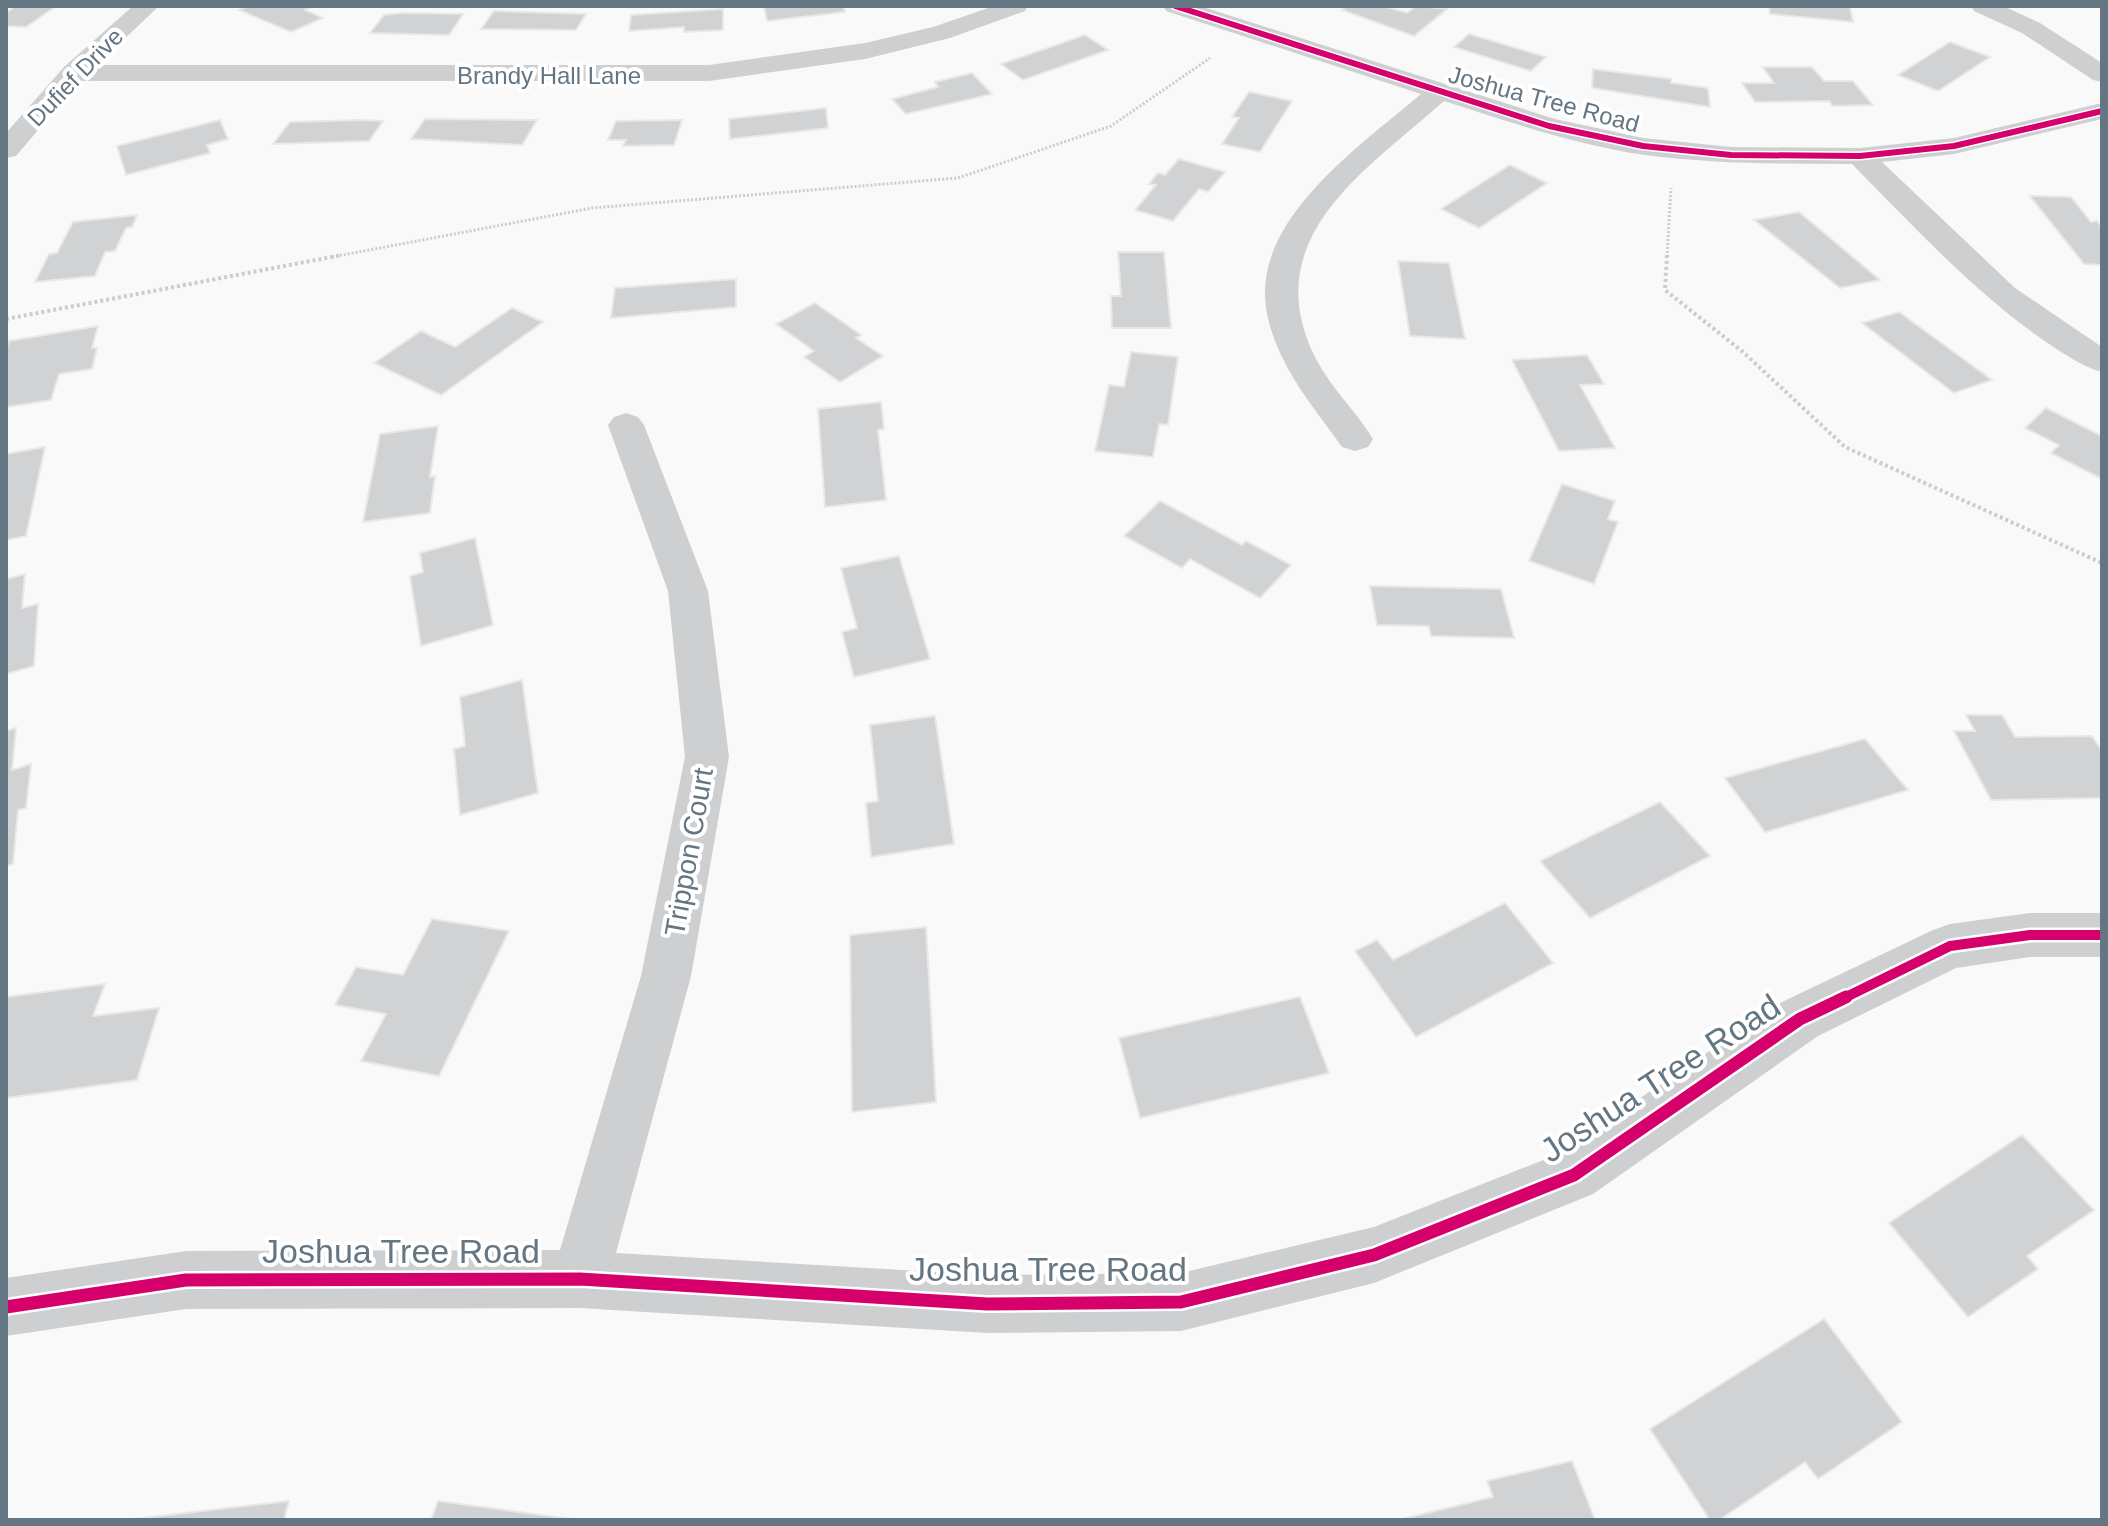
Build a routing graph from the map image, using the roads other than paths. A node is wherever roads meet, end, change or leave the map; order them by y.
1 (147, 6) edge
2 (1016, 6) edge
3 (1175, 6) edge
4 (1983, 6) edge
5 (73, 73) junction
6 (2102, 74) edge
7 (1439, 92) junction
8 (2102, 111) edge
9 (6, 150) edge
10 (1860, 156) junction
11 (2102, 361) edge
12 (626, 425) dead end
13 (1355, 439) dead end
14 (2102, 935) edge
15 (580, 1279) junction
16 (6, 1307) edge

1 - 5 street, Dufief Drive
2 - 5 street, Brandy Hall Lane
3 - 7 street, Joshua Tree Road
4 - 6 street
5 - 9 street, Dufief Drive
7 - 10 street, Joshua Tree Road
7 - 13 street
8 - 10 street, Joshua Tree Road
10 - 11 street
12 - 15 street, Trippon Court
14 - 15 street, Joshua Tree Road
15 - 16 street, Joshua Tree Road

